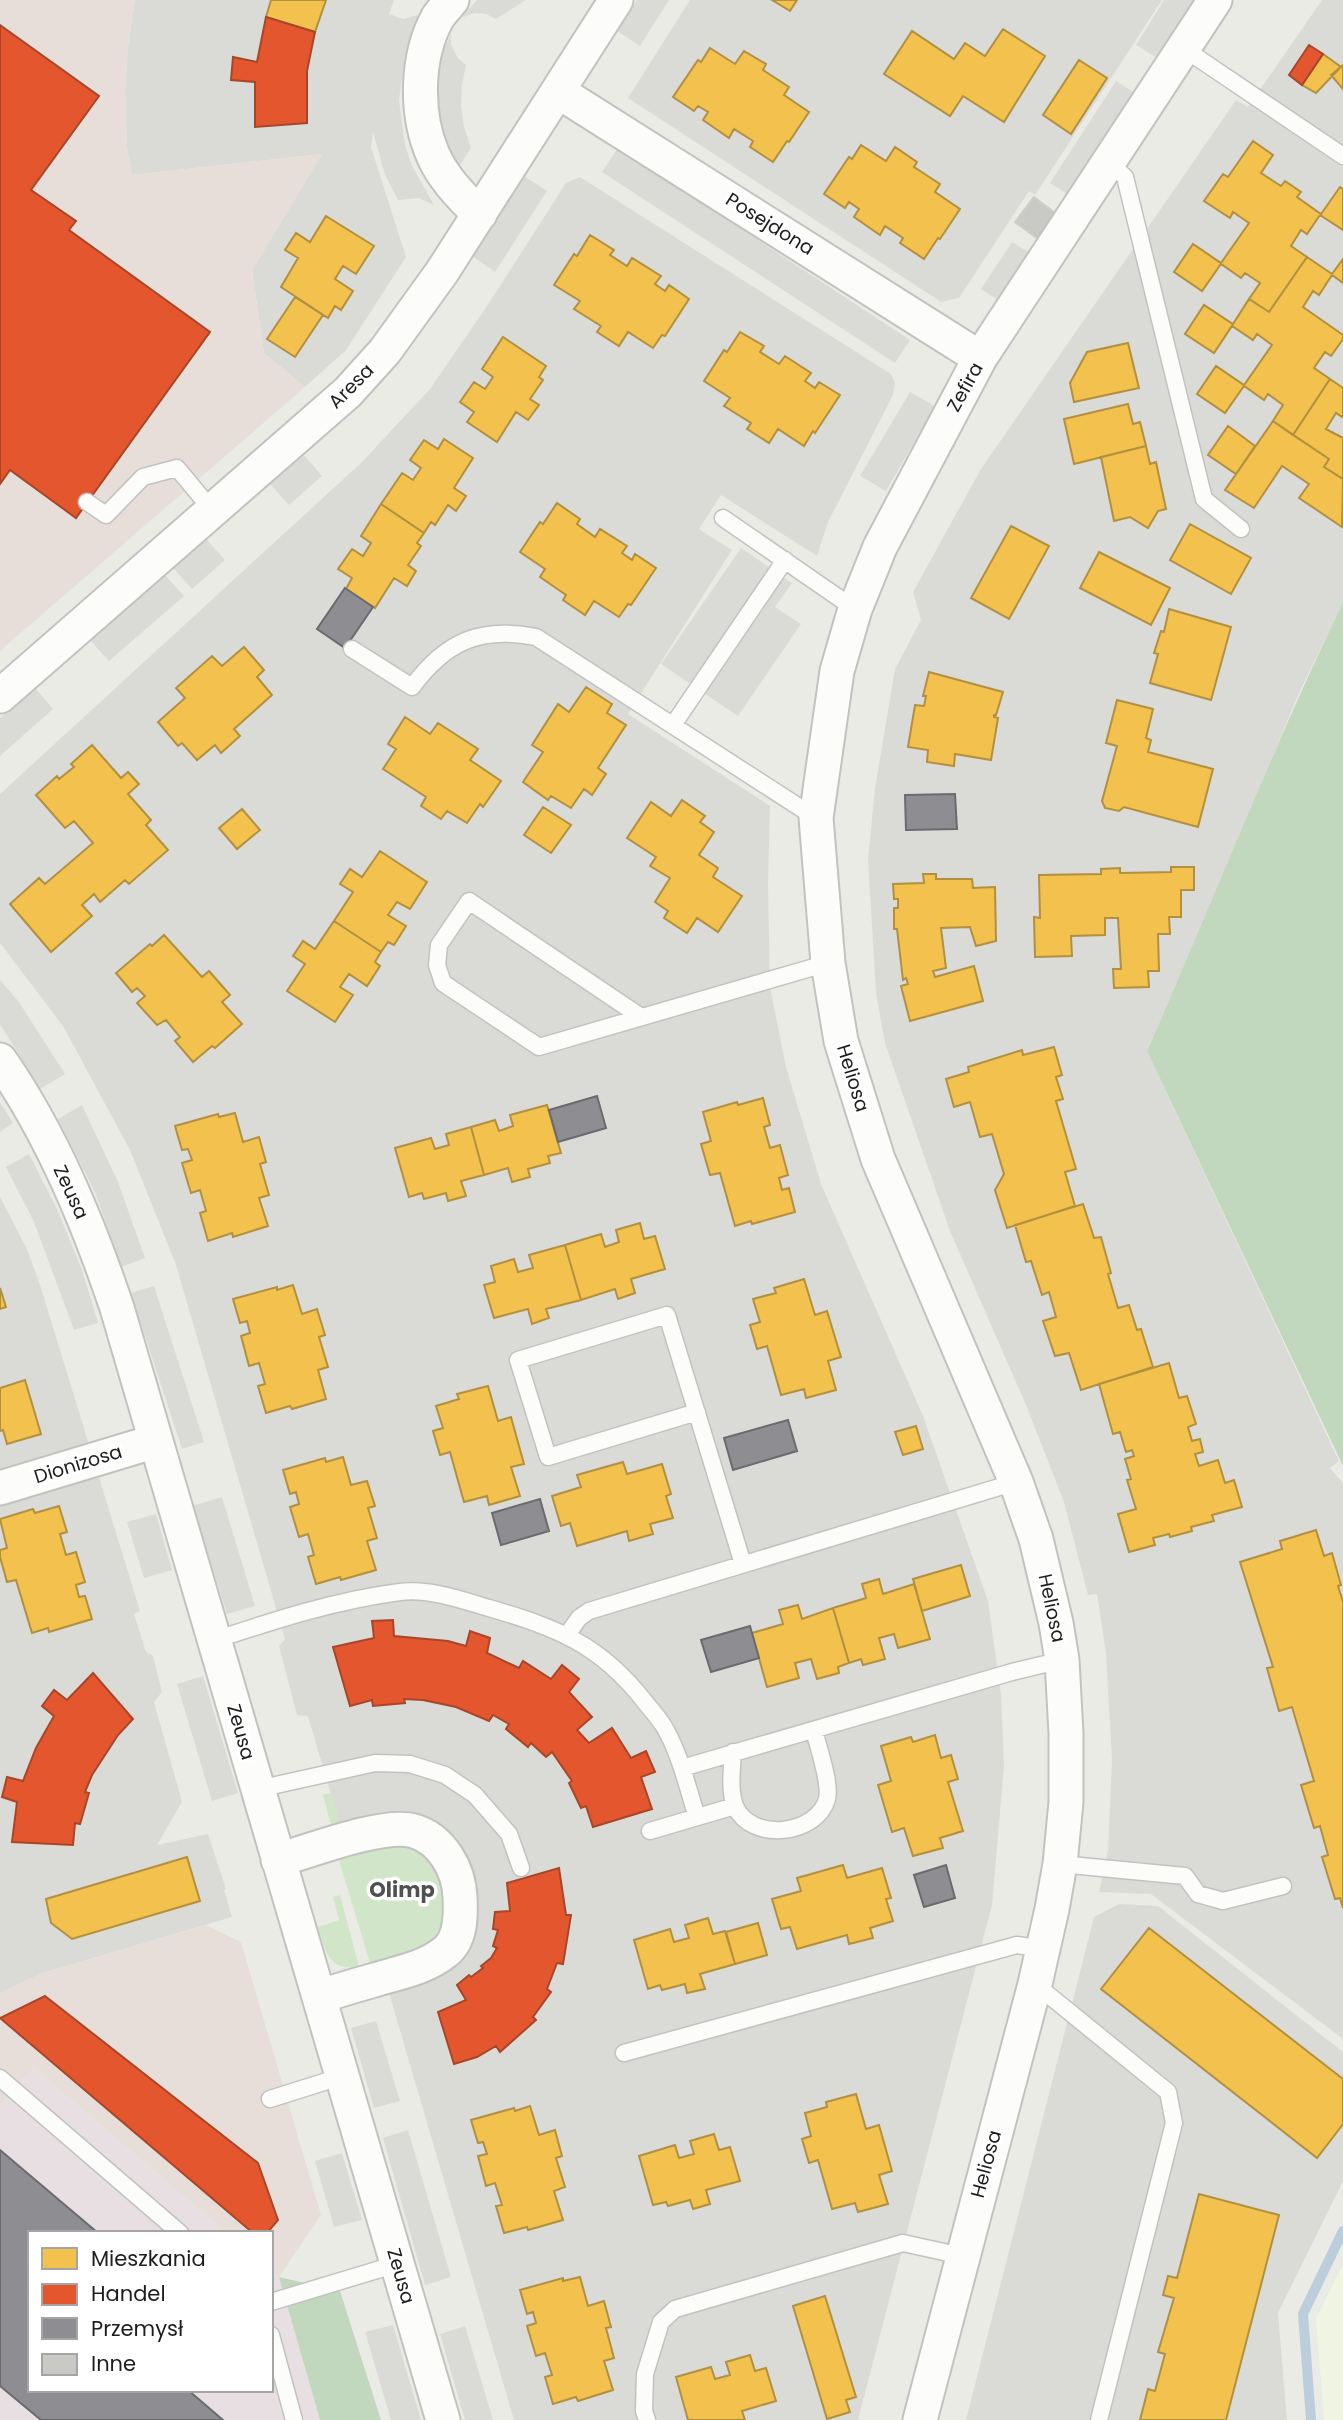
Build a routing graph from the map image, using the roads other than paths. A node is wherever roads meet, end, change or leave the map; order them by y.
1 (452, 0) edge
2 (616, 0) edge
3 (1215, 0) edge
4 (1184, 48) junction
5 (559, 92) junction
6 (1343, 156) edge
7 (1109, 162) junction
8 (480, 214) junction
9 (980, 358) junction
10 (87, 502) dead end
11 (212, 510) junction
12 (723, 518) dead end
13 (1241, 529) dead end
14 (785, 560) junction
15 (856, 609) junction
16 (352, 649) dead end
17 (0, 696) edge
18 (673, 725) junction
19 (816, 817) junction
20 (828, 963) junction
21 (641, 1017) junction
22 (0, 1060) edge
23 (697, 1412) junction
24 (156, 1441) junction
25 (1016, 1482) junction
26 (0, 1488) edge
27 (743, 1564) junction
28 (567, 1635) junction
29 (215, 1640) junction
30 (1062, 1660) junction
31 (814, 1730) junction
32 (733, 1752) junction
33 (682, 1768) junction
34 (258, 1789) junction
35 (735, 1806) junction
36 (697, 1817) junction
37 (650, 1831) dead end
38 (278, 1860) junction
39 (1060, 1864) junction
40 (521, 1868) dead end
41 (1283, 1885) dead end
42 (1043, 1949) junction
43 (1035, 1984) junction
44 (319, 1997) junction
45 (624, 2053) dead end
46 (343, 2076) junction
47 (0, 2078) edge
48 (270, 2099) dead end
49 (178, 2231) edge
50 (962, 2256) junction
51 (397, 2264) junction
52 (273, 2301) edge
53 (273, 2343) edge
54 (293, 2420) edge
55 (443, 2420) edge
56 (647, 2420) edge
57 (920, 2420) edge
58 (1099, 2420) edge

1 - 8 street
2 - 5 street, Aresa
3 - 4 street, Zefira
4 - 6 lane
4 - 7 street, Zefira
5 - 8 street, Aresa
5 - 9 street, Posejdona
7 - 9 street, Zefira
7 - 13 lane
8 - 11 street, Aresa
9 - 15 street, Zefira
10 - 11 lane
11 - 17 street, Aresa
12 - 14 lane
14 - 15 lane
14 - 18 lane
15 - 19 street, Zefira
16 - 18 lane
18 - 19 lane
19 - 20 street, Heliosa
20 - 21 lane
20 - 25 street, Heliosa
21 - 21 lane
22 - 24 street, Zeusa
23 - 23 lane
23 - 27 lane
24 - 26 street, Dionizosa
24 - 29 street, Zeusa
25 - 27 lane
25 - 30 street, Heliosa
27 - 28 lane
28 - 29 lane
28 - 33 lane
29 - 34 street, Zeusa
30 - 31 lane
30 - 39 street, Heliosa
31 - 32 lane
31 - 35 lane
32 - 33 lane
32 - 35 lane
33 - 36 lane
34 - 38 street, Zeusa
34 - 40 lane
35 - 36 lane
36 - 37 lane
38 - 44 street, Zeusa
38 - 44 street
39 - 41 lane
39 - 42 street, Heliosa
42 - 43 street, Heliosa
42 - 45 lane
43 - 50 street, Heliosa
43 - 58 lane
44 - 46 street, Zeusa
46 - 48 lane
46 - 51 street, Zeusa
47 - 49 lane
50 - 56 lane
50 - 57 street, Heliosa
51 - 52 lane
51 - 55 street, Zeusa
53 - 54 lane

